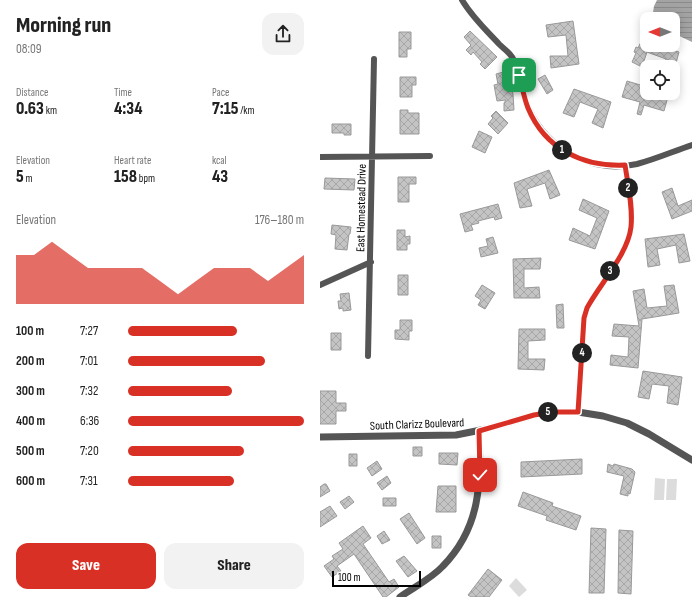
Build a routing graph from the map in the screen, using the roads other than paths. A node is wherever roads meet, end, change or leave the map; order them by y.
1 (462, 0) edge
2 (374, 59) dead end
3 (692, 145) edge
4 (372, 156) junction
5 (430, 156) dead end
6 (320, 157) edge
7 (625, 165) junction
8 (371, 262) junction
9 (320, 285) edge
10 (368, 356) dead end
11 (578, 412) junction
12 (479, 431) junction
13 (320, 437) edge
14 (692, 460) edge
15 (400, 597) edge

1 - 7 street
2 - 4 street, East Homestead Drive
3 - 7 street
4 - 5 street
4 - 6 street
4 - 8 street, East Homestead Drive
7 - 11 street
8 - 9 street
8 - 10 street, East Homestead Drive
11 - 12 street, South Clarizz Boulevard
11 - 14 street, South Clarizz Boulevard
12 - 13 street, South Clarizz Boulevard
12 - 15 street

